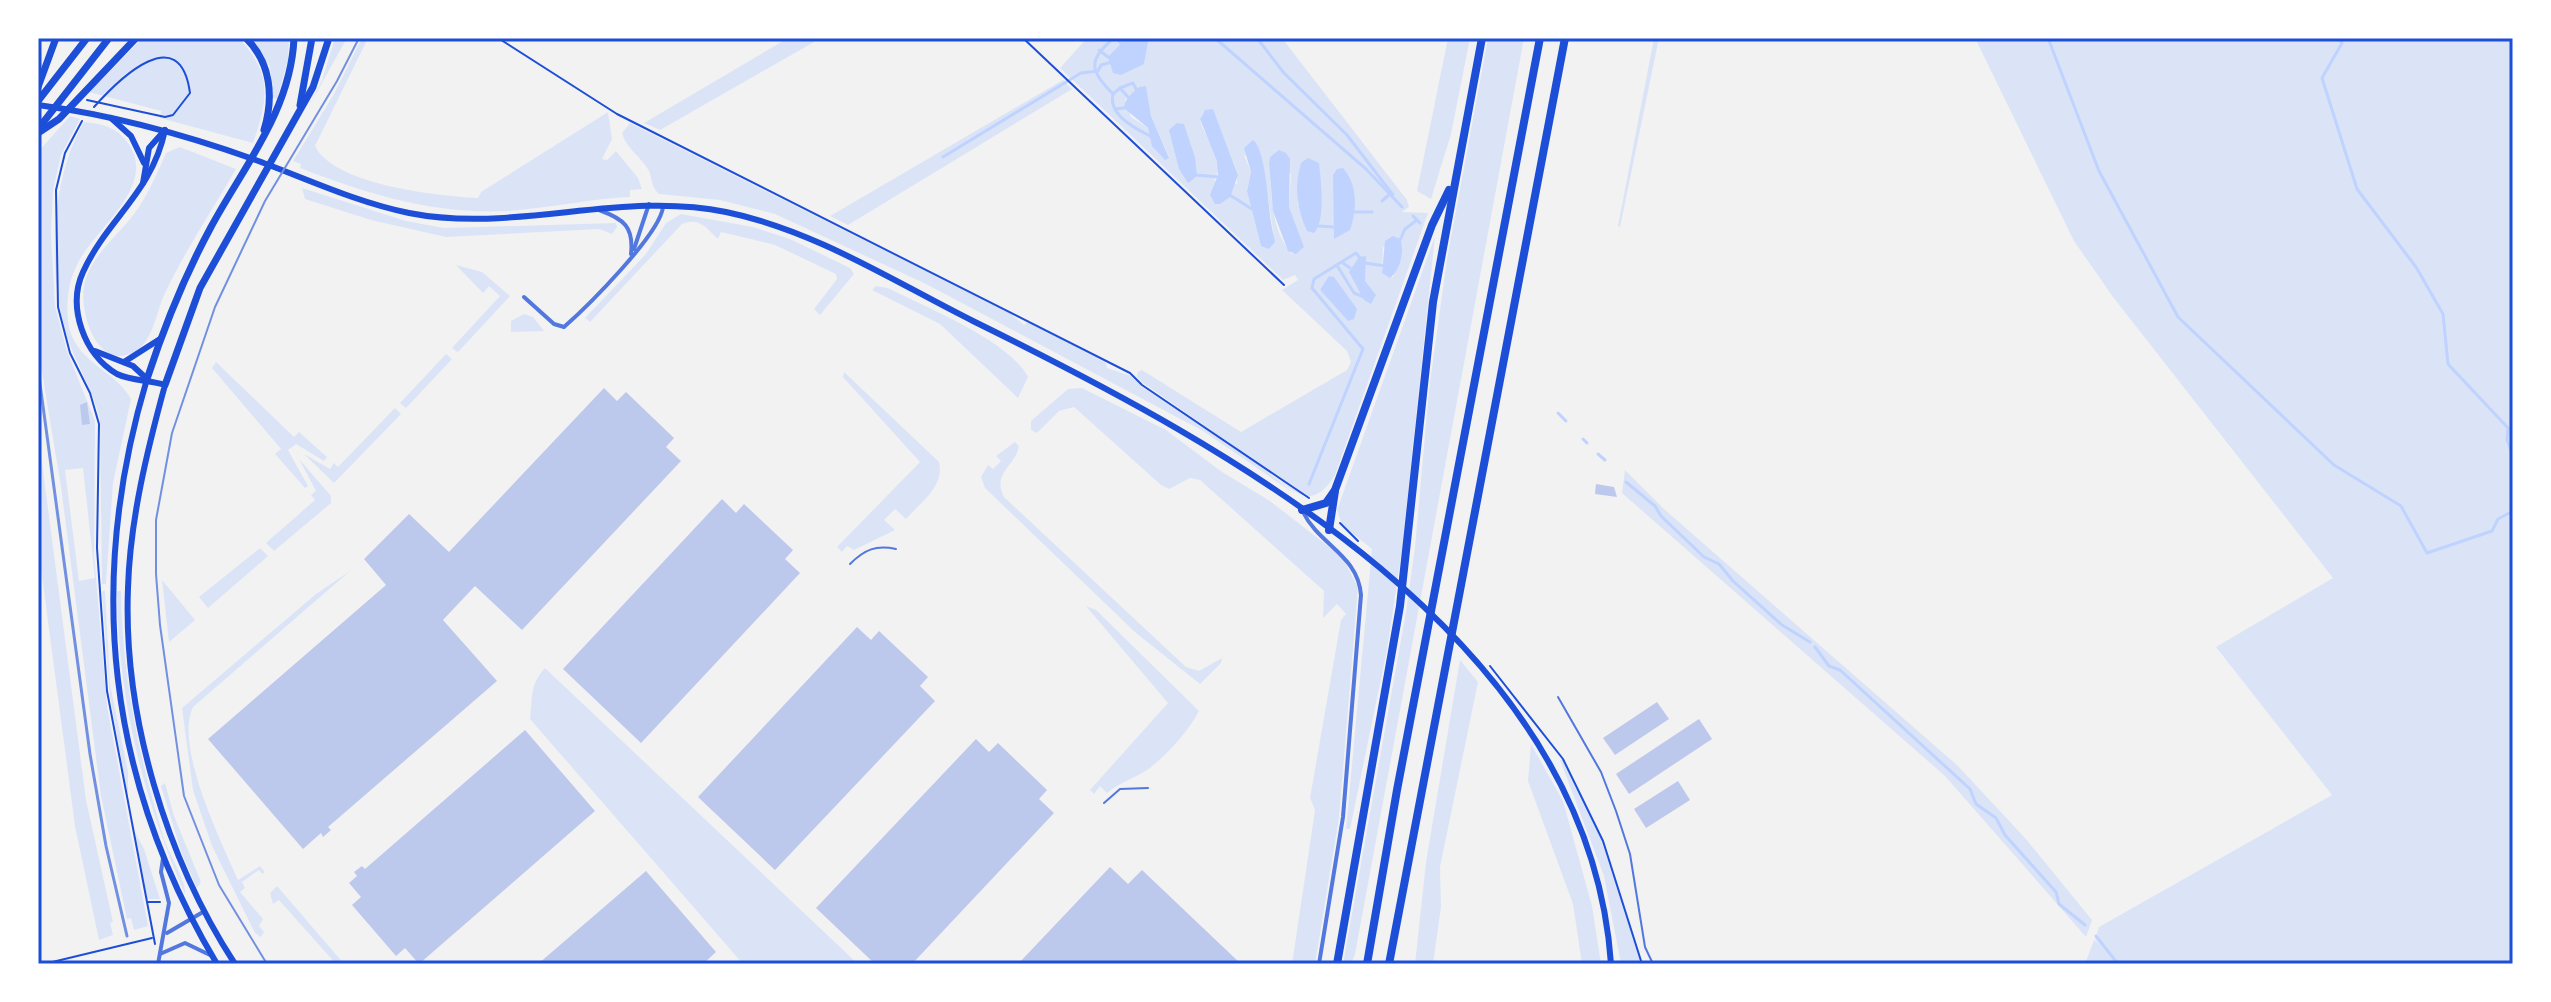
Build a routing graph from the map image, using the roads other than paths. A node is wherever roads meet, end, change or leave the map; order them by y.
1 (56, 38) edge
2 (87, 38) edge
3 (109, 38) edge
4 (136, 38) edge
5 (246, 38) edge
6 (294, 38) edge
7 (312, 38) edge
8 (329, 38) edge
9 (1482, 38) edge
10 (1540, 38) edge
11 (1565, 38) edge
12 (38, 87) edge
13 (38, 103) edge
14 (299, 111) junction
15 (108, 116) junction
16 (165, 130) junction
17 (38, 131) edge
18 (259, 143) junction
19 (144, 164) junction
20 (1455, 178) junction
21 (143, 186) junction
22 (649, 204) junction
23 (663, 205) junction
24 (597, 210) junction
25 (631, 254) junction
26 (524, 297) dead end
27 (160, 339) junction
28 (92, 349) junction
29 (124, 362) junction
30 (147, 379) junction
31 (165, 385) junction
32 (1335, 490) junction
33 (1302, 510) junction
34 (1329, 530) junction
35 (896, 549) dead end
36 (850, 564) dead end
37 (1558, 697) dead end
38 (1148, 788) dead end
39 (1104, 803) dead end
40 (163, 858) junction
41 (203, 912) junction
42 (191, 918) junction
43 (166, 935) junction
44 (158, 955) junction
45 (212, 956) junction
46 (158, 964) edge
47 (217, 964) edge
48 (235, 964) edge
49 (1319, 964) edge
50 (1337, 964) edge
51 (1367, 964) edge
52 (1389, 964) edge
53 (1611, 964) edge
54 (1653, 964) edge

1 - 12 highway
2 - 13 highway
3 - 17 highway
4 - 17 highway
5 - 18 highway
6 - 18 highway
7 - 14 highway
8 - 14 highway
9 - 20 highway
10 - 51 highway
11 - 52 highway
13 - 15 main road
14 - 31 highway
15 - 16 main road
15 - 19 main road
16 - 19 main road
16 - 21 main road
16 - 24 main road
18 - 27 highway
19 - 21 main road
20 - 32 highway
20 - 50 highway
21 - 28 main road
22 - 23 main road
22 - 24 main road
22 - 25 street
23 - 25 street
23 - 33 main road
24 - 25 street
25 - 26 street
27 - 29 main road
27 - 30 highway
28 - 29 main road
28 - 30 main road
29 - 30 main road
30 - 31 main road
30 - 40 main road
31 - 41 main road
32 - 33 highway
32 - 34 highway
33 - 34 main road
33 - 49 street
34 - 53 main road
35 - 36 lane
37 - 54 lane
38 - 39 lane
40 - 42 main road
40 - 43 street
41 - 42 street
41 - 48 main road
42 - 43 street
42 - 45 main road
43 - 44 street
44 - 45 street
44 - 46 street
45 - 47 main road

